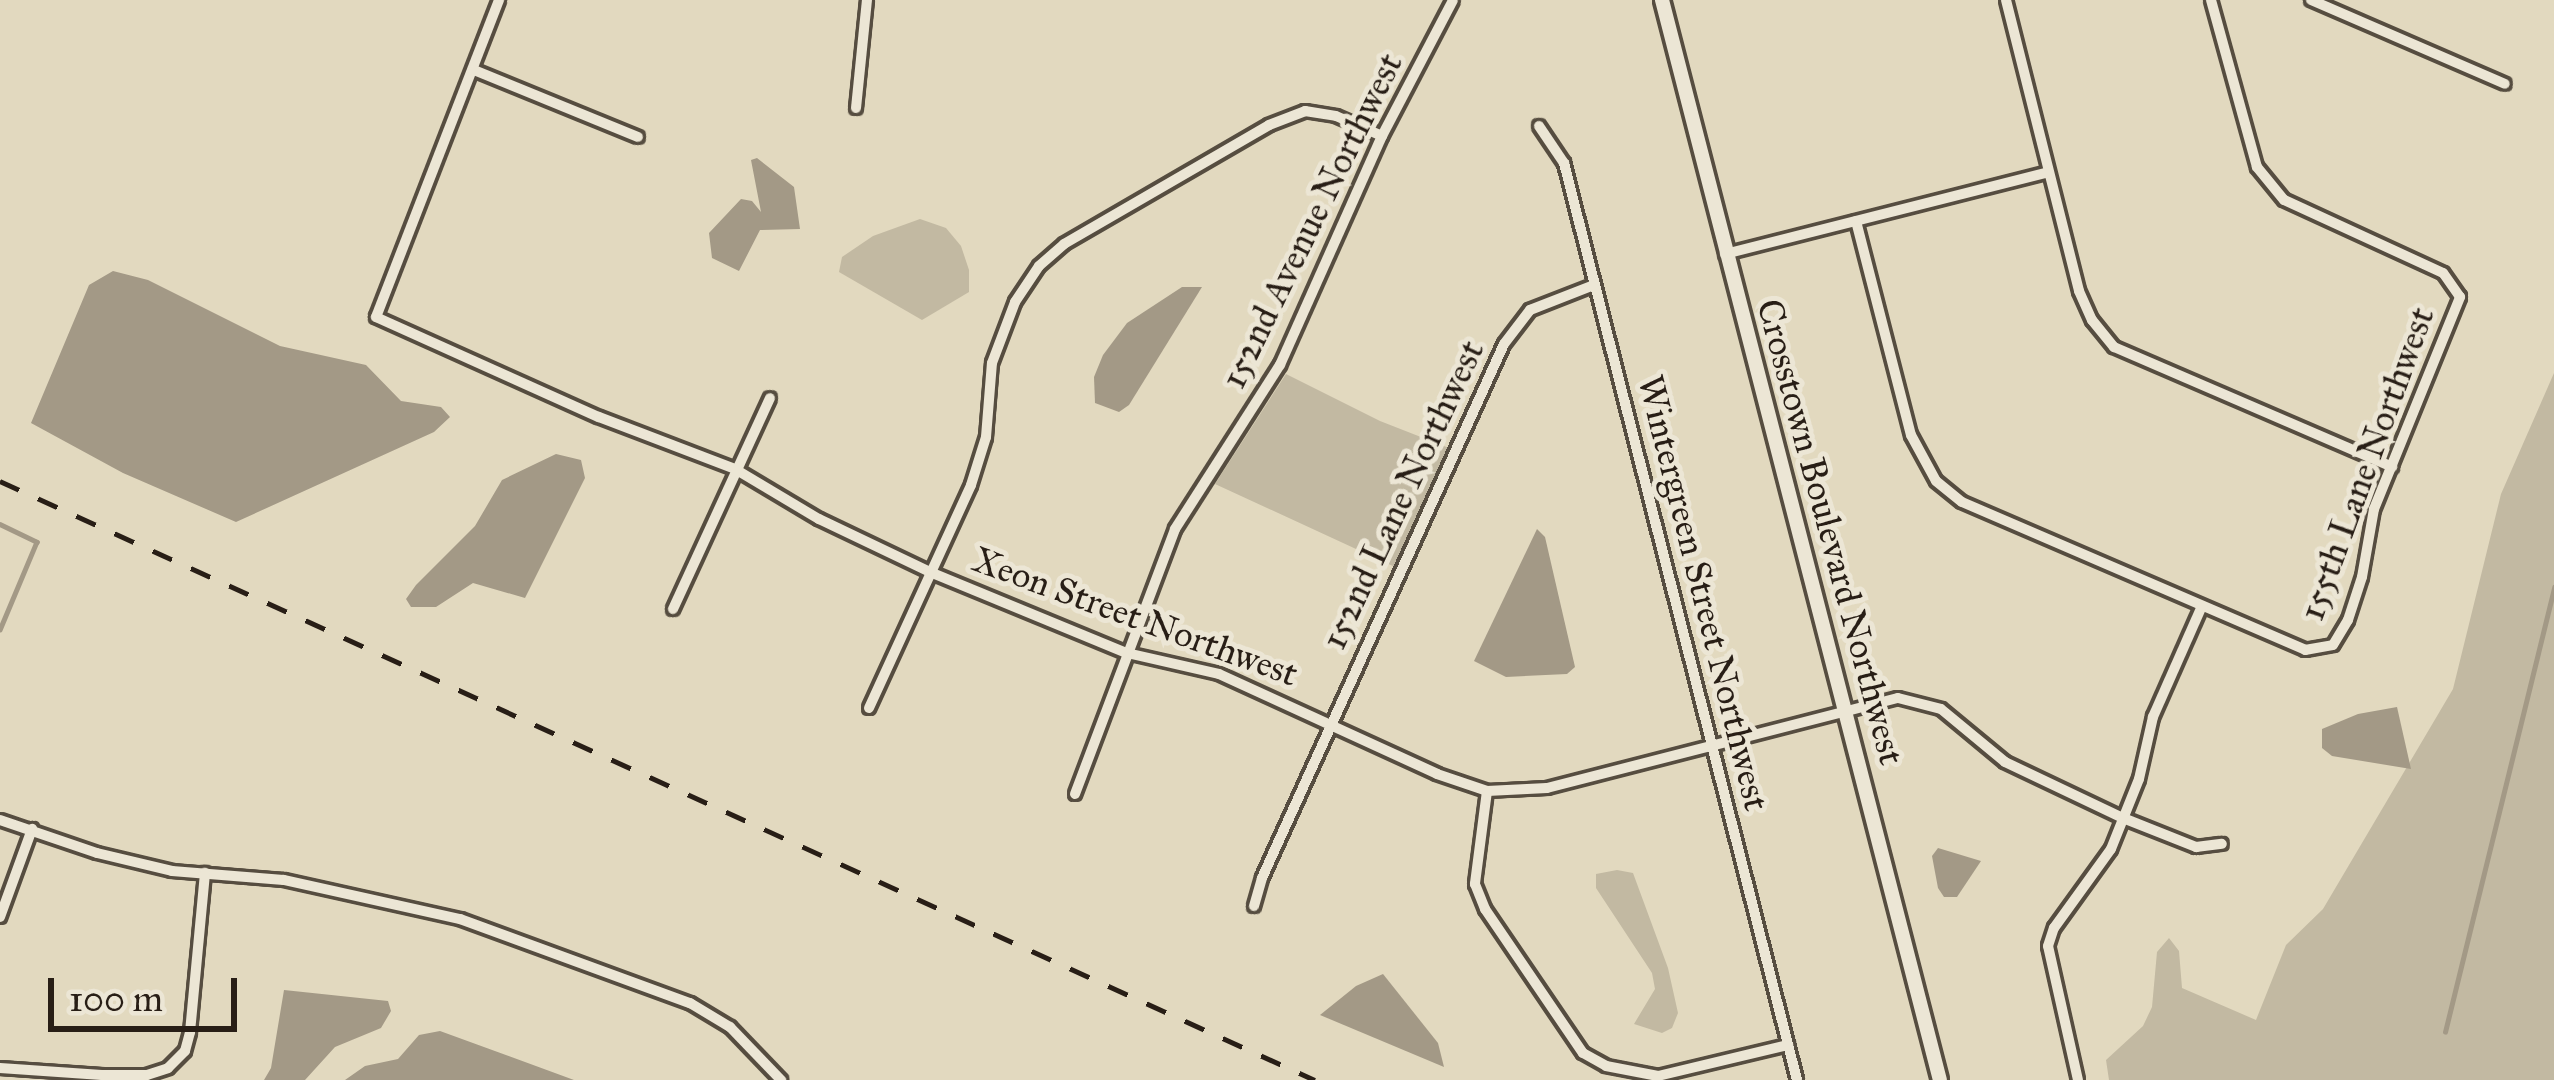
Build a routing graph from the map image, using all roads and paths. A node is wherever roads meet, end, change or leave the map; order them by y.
1 (499, 0) edge
2 (867, 0) edge
3 (1453, 0) edge
4 (1662, 0) edge
5 (2006, 0) edge
6 (2228, 0) edge
7 (2311, 0) edge
8 (2212, 2) edge
9 (474, 70) junction
10 (2505, 84) dead end
11 (856, 108) dead end
12 (1539, 126) dead end
13 (638, 136) dead end
14 (1382, 136) junction
15 (2048, 172) junction
16 (1856, 221) junction
17 (1725, 254) junction
18 (1594, 285) junction
19 (770, 398) dead end
20 (2392, 467) junction
21 (735, 469) junction
22 (930, 572) junction
23 (2202, 605) junction
24 (673, 609) dead end
25 (1127, 653) junction
26 (869, 708) dead end
27 (1846, 710) junction
28 (1330, 726) junction
29 (1710, 748) junction
30 (1486, 791) junction
31 (1075, 794) dead end
32 (2123, 818) junction
33 (0, 820) edge
34 (32, 829) junction
35 (2222, 844) dead end
36 (205, 873) junction
37 (1254, 906) dead end
38 (0, 917) edge
39 (1788, 1045) junction
40 (0, 1068) edge
41 (781, 1080) edge
42 (1797, 1080) edge
43 (1940, 1080) edge
44 (2078, 1080) edge

1 - 9 street
2 - 11 street
3 - 14 street, 152nd Avenue Northwest
4 - 17 street, Crosstown Boulevard Northwest
5 - 15 street
6 - 8 street
7 - 10 street
8 - 20 street, 155th Lane Northwest
9 - 13 street
9 - 21 street, Xeon Street Northwest
12 - 18 street, Wintergreen Street Northwest
14 - 22 street
14 - 25 street, 152nd Avenue Northwest
15 - 16 street
15 - 20 street
16 - 17 street
16 - 23 street
17 - 27 street, Crosstown Boulevard Northwest
18 - 28 street, 152nd Lane Northwest
18 - 29 street, Wintergreen Street Northwest
19 - 21 street
20 - 23 street, 155th Lane Northwest
21 - 22 street, Xeon Street Northwest
21 - 24 street
22 - 25 street, Xeon Street Northwest
22 - 26 street
23 - 32 street
25 - 28 street, Xeon Street Northwest
25 - 31 street, 152nd Avenue Northwest
27 - 29 street, Xeon Street Northwest
27 - 32 street, Xeon Street Northwest
27 - 43 street, Crosstown Boulevard Northwest
28 - 30 street, Xeon Street Northwest
28 - 37 street, 152nd Lane Northwest
29 - 30 street, Xeon Street Northwest
29 - 39 street, Wintergreen Street Northwest
30 - 39 street
32 - 35 street, Xeon Street Northwest
32 - 44 street
33 - 34 street
34 - 36 street
34 - 38 street
36 - 40 street
36 - 41 street
39 - 42 street, Wintergreen Street Northwest

